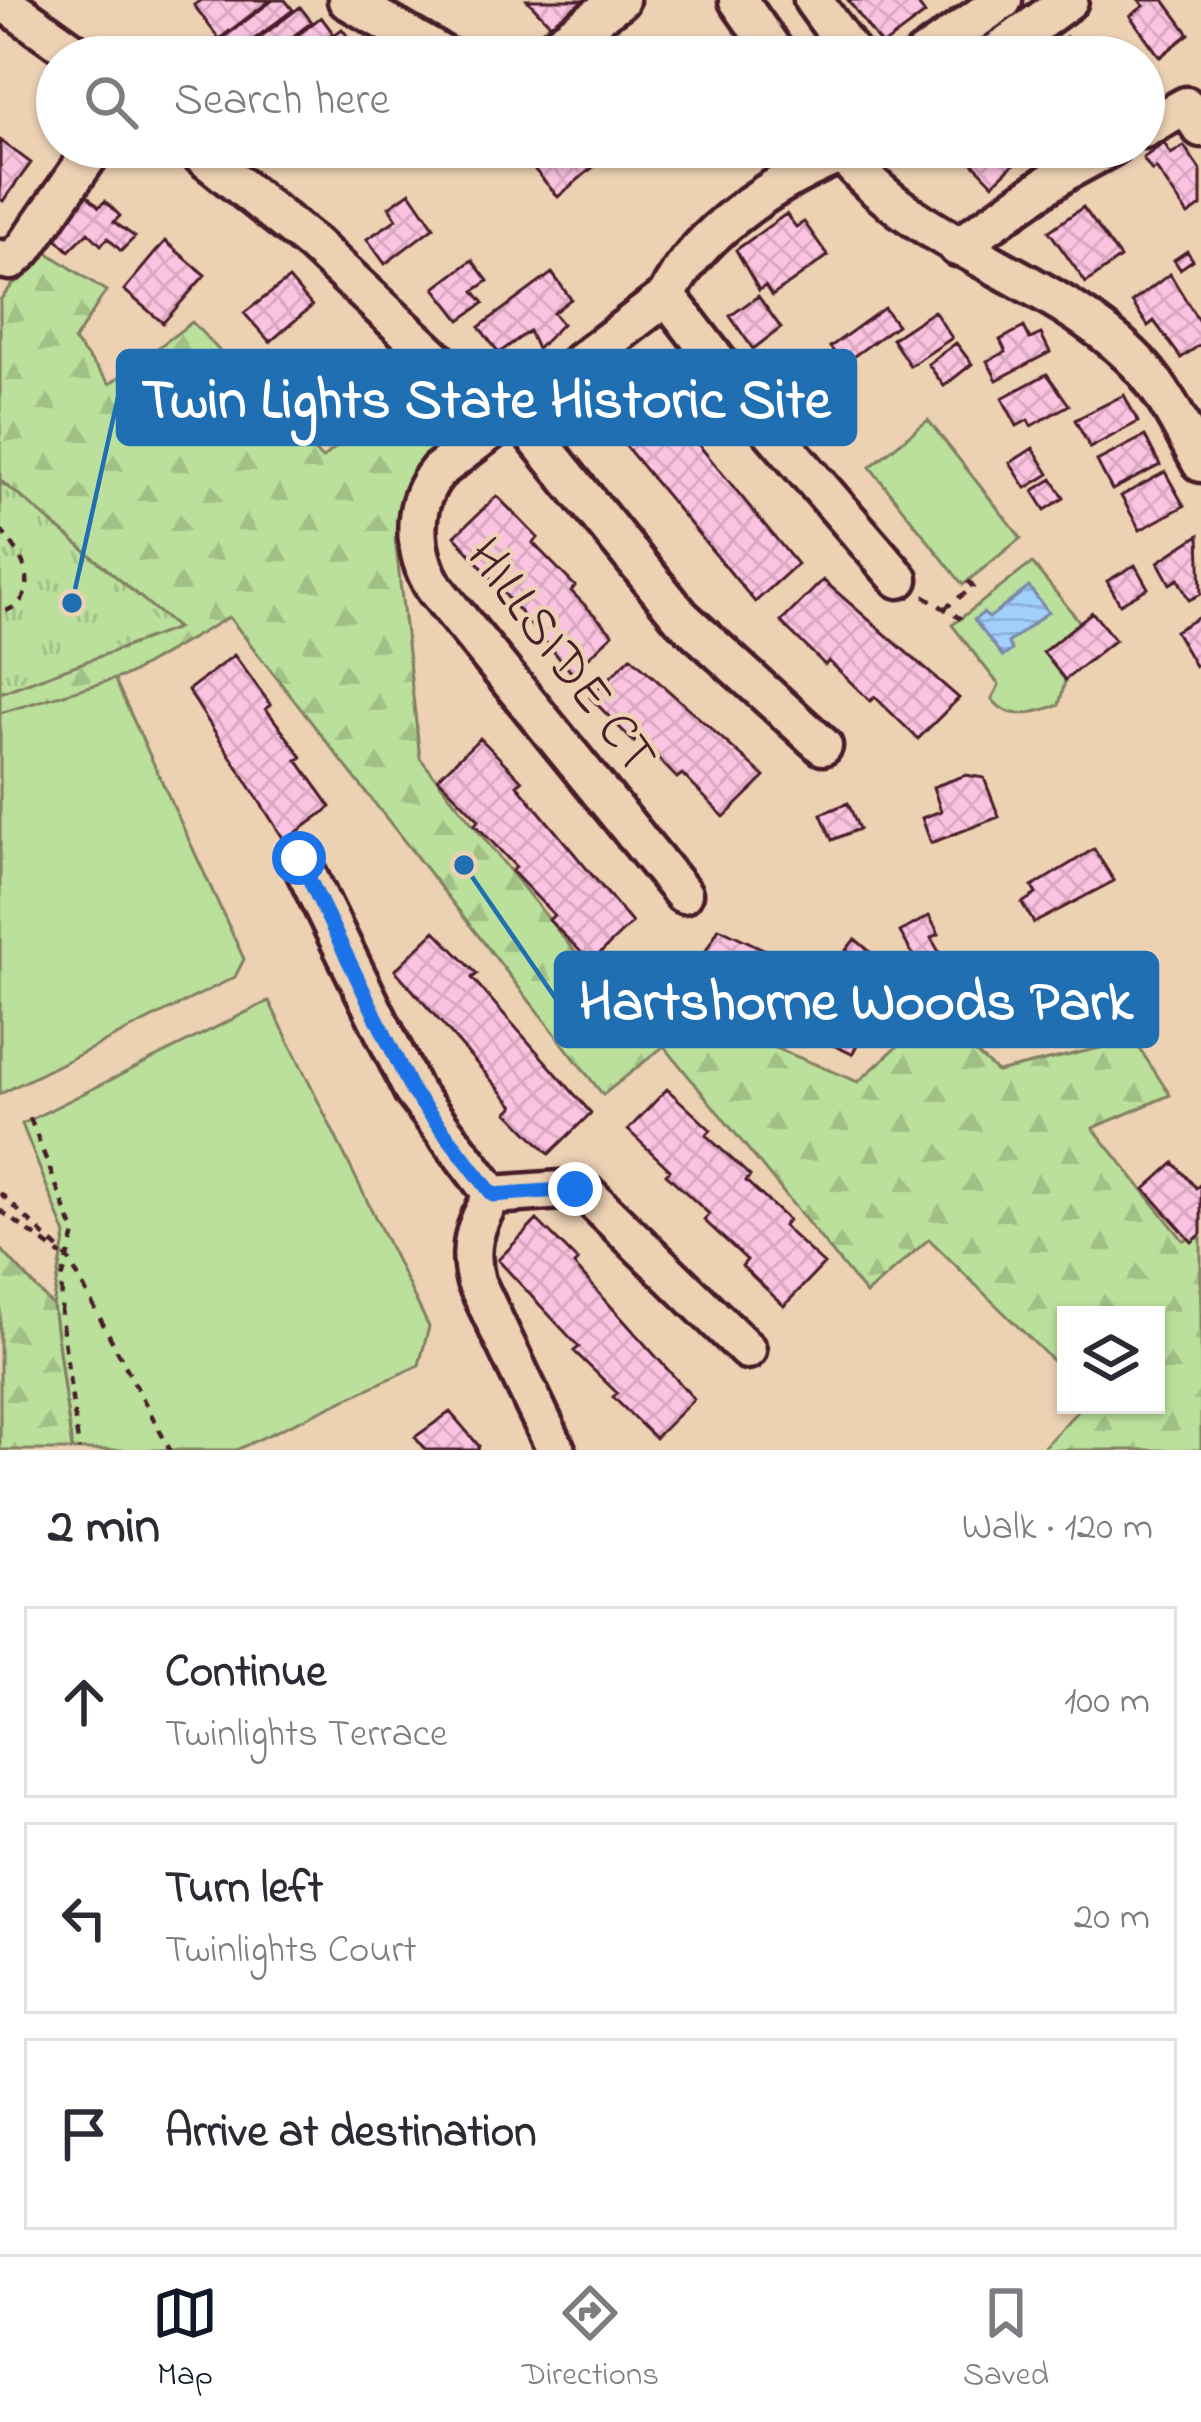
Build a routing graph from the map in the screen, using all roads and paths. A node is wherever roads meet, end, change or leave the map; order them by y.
1 (2, 0) edge
2 (347, 0) edge
3 (620, 0) edge
4 (813, 0) edge
5 (1003, 0) edge
6 (1069, 0) edge
7 (748, 3) edge
8 (959, 12) edge
9 (53, 36) edge
10 (410, 36) edge
11 (570, 36) edge
12 (766, 36) edge
13 (839, 36) edge
14 (939, 36) edge
15 (1020, 36) edge
16 (80, 168) edge
17 (217, 168) edge
18 (803, 168) edge
19 (869, 168) edge
20 (1072, 168) edge
21 (957, 247) junction
22 (0, 259) edge
23 (667, 296) junction
24 (1185, 396) edge
25 (508, 417) junction
26 (1201, 463) edge
27 (0, 530) edge
28 (899, 579) joint
29 (968, 581) dead end
30 (944, 609) junction
31 (0, 613) edge
32 (961, 619) dead end
33 (823, 746) dead end
34 (299, 858) dead end
35 (683, 894) dead end
36 (30, 1118) dead end
37 (0, 1193) edge
38 (493, 1195) junction
39 (0, 1210) edge
40 (68, 1258) junction
41 (747, 1350) dead end
42 (79, 1450) edge
43 (170, 1450) edge
44 (556, 1450) edge

1 - 9 street
2 - 10 street
3 - 11 street
4 - 13 street
5 - 8 street
6 - 15 street
7 - 12 street
8 - 14 street
16 - 22 street
17 - 25 street
18 - 23 street
19 - 21 street
20 - 21 street
21 - 24 street
23 - 25 street
23 - 28 street
24 - 26 street
25 - 33 street
25 - 35 street, HILLSIDE CT
27 - 31 path
28 - 30 path
29 - 30 path
30 - 32 path
34 - 38 street
36 - 40 path
37 - 40 path
38 - 41 street
38 - 44 street
39 - 40 path
40 - 42 path
40 - 43 path

